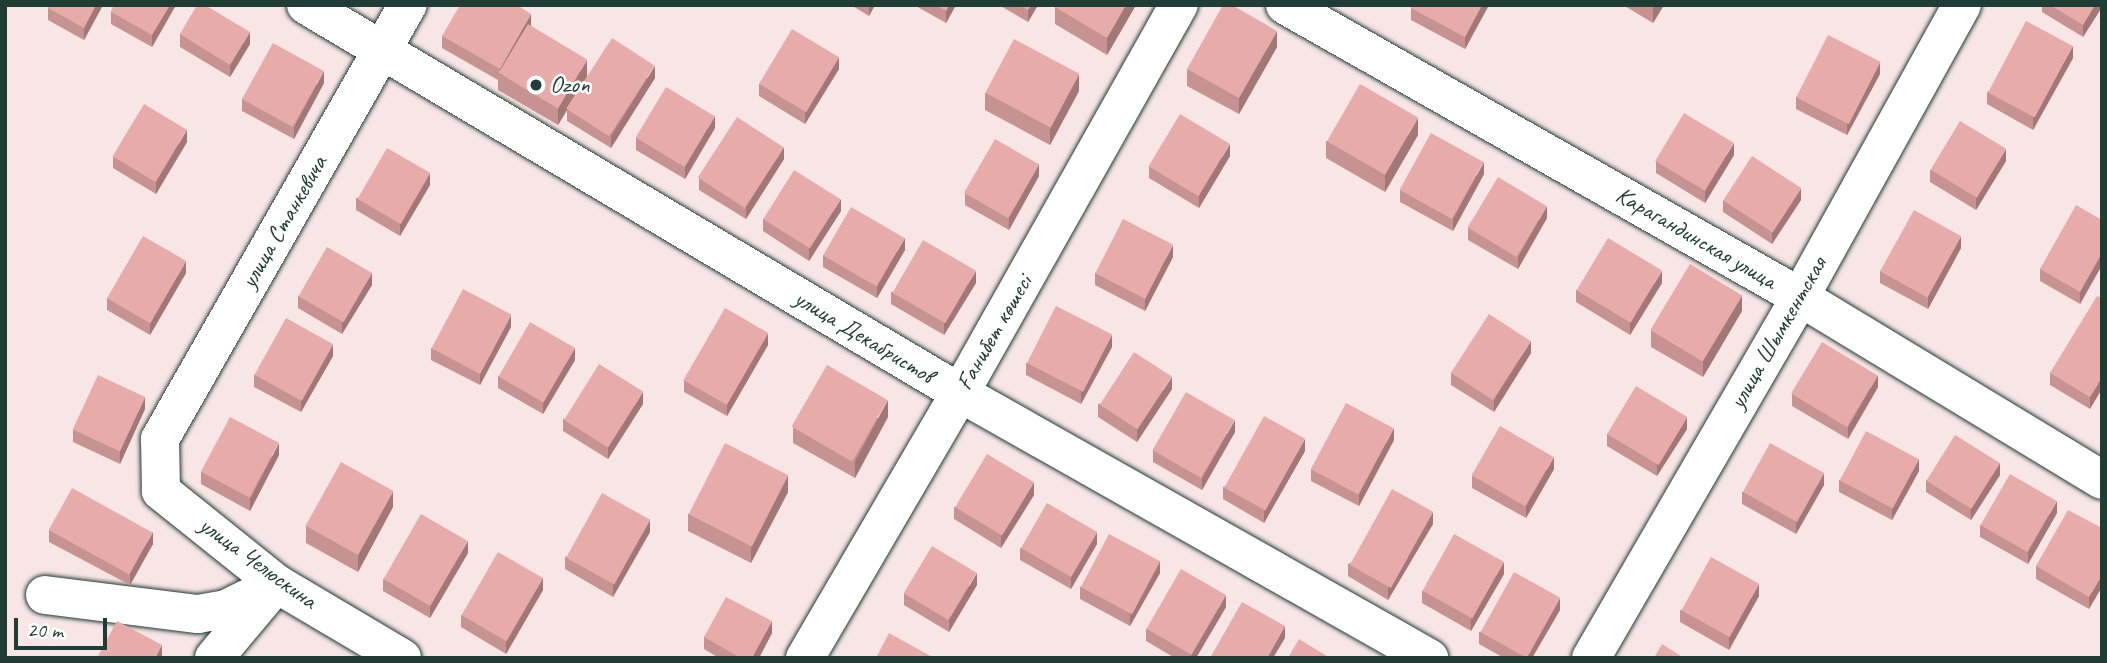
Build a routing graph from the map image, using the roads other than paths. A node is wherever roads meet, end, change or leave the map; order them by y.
1 (306, 5) edge
2 (408, 5) edge
3 (1180, 5) edge
4 (1285, 5) edge
5 (1962, 5) edge
6 (382, 51) junction
7 (1800, 297) junction
8 (960, 393) junction
9 (160, 439) joint
10 (2102, 480) edge
11 (277, 584) junction
12 (46, 595) dead end
13 (215, 658) edge
14 (402, 658) edge
15 (805, 658) edge
16 (1429, 658) edge
17 (1591, 658) edge

1 - 6 street, улица Декабристов
2 - 6 street, улица Станкевича
3 - 8 street, Ғанибет көшесі
4 - 7 street, Карагандинская улица
5 - 7 street, улица Шымкентская
6 - 8 street, улица Декабристов
6 - 9 street, улица Станкевича
7 - 10 street, Карагандинская улица
7 - 17 street, улица Шымкентская
8 - 15 street, Ғанибет көшесі
8 - 16 street, улица Декабристов
9 - 11 street, улица Челюскина
11 - 12 street
11 - 13 street
11 - 14 street, улица Челюскина

